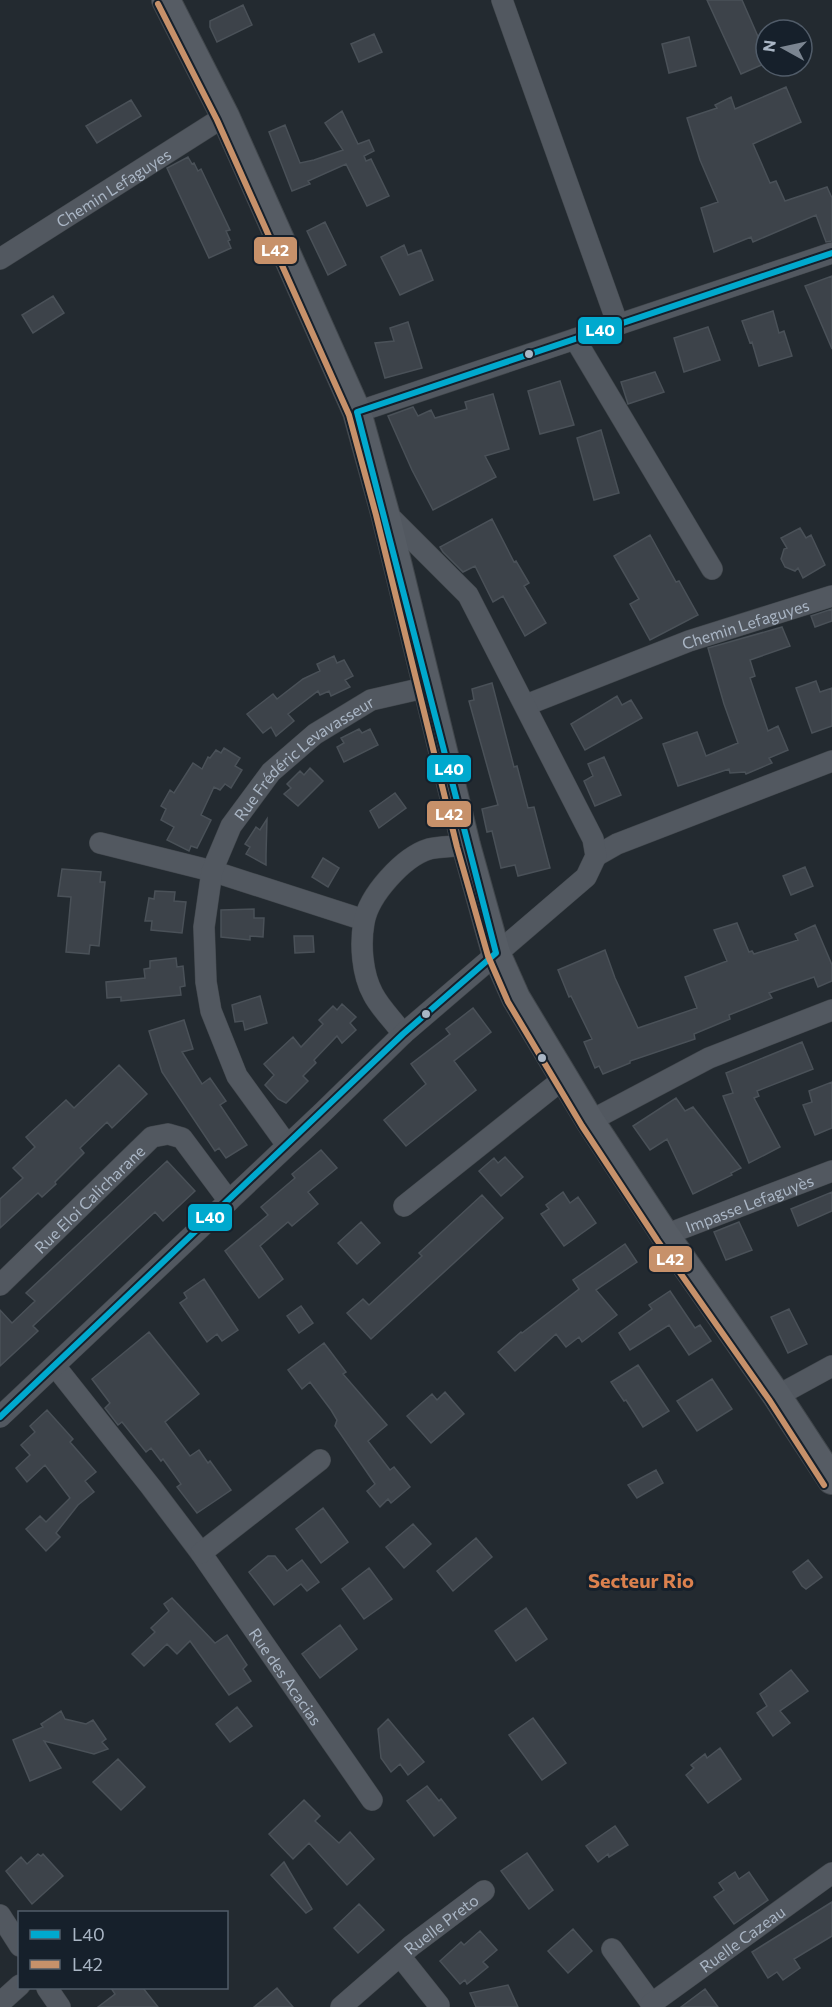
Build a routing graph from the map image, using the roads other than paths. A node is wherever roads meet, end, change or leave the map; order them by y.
1 (166, 0) edge
2 (502, 0) edge
3 (225, 116) junction
4 (832, 253) edge
5 (0, 259) edge
6 (618, 325) junction
7 (575, 339) junction
8 (357, 412) junction
9 (385, 513) junction
10 (712, 569) dead end
11 (832, 596) edge
12 (428, 687) junction
13 (526, 705) junction
14 (832, 761) edge
15 (100, 843) dead end
16 (466, 845) junction
17 (596, 856) junction
18 (212, 871) junction
19 (364, 920) junction
20 (496, 953) junction
21 (832, 1010) edge
22 (403, 1034) junction
23 (563, 1078) junction
24 (590, 1121) junction
25 (287, 1145) junction
26 (832, 1171) edge
27 (229, 1201) junction
28 (404, 1206) dead end
29 (665, 1235) junction
30 (0, 1285) edge
31 (55, 1366) junction
32 (832, 1366) edge
33 (777, 1396) junction
34 (0, 1417) edge
35 (320, 1460) dead end
36 (832, 1480) edge
37 (201, 1553) junction
38 (372, 1800) dead end
39 (832, 1873) edge
40 (484, 1891) dead end
41 (0, 1915) edge
42 (18, 1943) edge
43 (612, 1949) dead end
44 (400, 1956) junction
45 (18, 1987) edge
46 (48, 1989) edge
47 (0, 2003) edge
48 (439, 2005) dead end
49 (653, 2005) edge
50 (60, 2007) edge
51 (341, 2007) edge

1 - 3 main road
2 - 6 street
3 - 5 street, Chemin Lefaguyes
3 - 8 main road
4 - 6 street
6 - 7 street
7 - 8 street
7 - 10 street
8 - 9 main road
9 - 12 main road
9 - 13 street
11 - 13 street, Chemin Lefaguyes
12 - 16 main road
12 - 18 street, Rue Frédéric Levavasseur
13 - 17 street
14 - 17 street
15 - 18 street
16 - 19 street
16 - 20 main road
17 - 20 street
18 - 19 street
18 - 25 street, Rue Frédéric Levavasseur
19 - 22 street
20 - 22 street
20 - 23 main road
21 - 24 street
22 - 25 street
23 - 24 main road
23 - 28 street
24 - 29 main road
25 - 27 street
26 - 29 street, Impasse Lefaguyès
27 - 30 street, Rue Eloi Calicharane
27 - 31 street
29 - 33 main road
31 - 34 street
31 - 37 street, Rue des Acacias
32 - 33 street
33 - 36 main road
35 - 37 street
37 - 38 street, Rue des Acacias
39 - 49 street, Ruelle Cazeau
40 - 44 street, Ruelle Preto
41 - 42 street
43 - 49 street, Ruelle Cazeau
44 - 48 street, Ruelle Preto
44 - 51 street, Ruelle Preto
45 - 47 street
46 - 50 street

